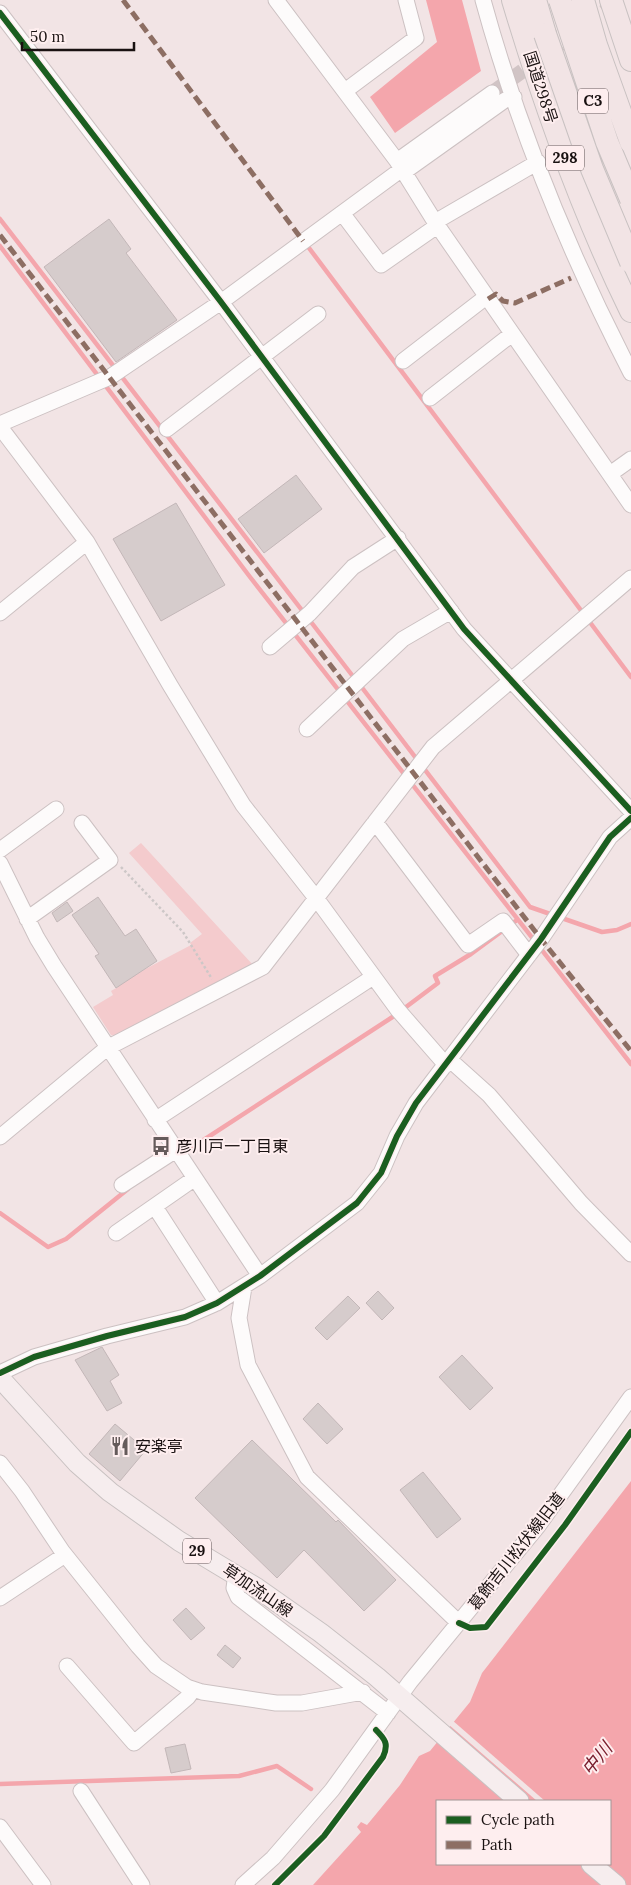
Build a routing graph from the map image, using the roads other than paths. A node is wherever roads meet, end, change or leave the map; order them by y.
1 (276, 0) edge
2 (406, 0) edge
3 (484, 0) edge
4 (513, 0) edge
5 (535, 0) edge
6 (560, 0) edge
7 (583, 0) edge
8 (611, 0) edge
9 (0, 13) edge
10 (631, 60) edge
11 (345, 91) junction
12 (492, 93) tunnel mouth
13 (514, 97) junction
14 (631, 142) edge
15 (538, 162) junction
16 (401, 167) junction
17 (631, 200) edge
18 (342, 213) junction
19 (436, 224) junction
20 (631, 262) edge
21 (486, 297) junction
22 (221, 302) junction
23 (631, 311) edge
24 (318, 314) dead end
25 (512, 334) junction
26 (262, 357) junction
27 (403, 360) dead end
28 (631, 373) edge
29 (430, 398) dead end
30 (0, 425) edge
31 (166, 428) dead end
32 (631, 459) edge
33 (610, 474) junction
34 (631, 505) edge
35 (398, 538) junction
36 (87, 542) junction
37 (631, 578) edge
38 (451, 611) junction
39 (0, 613) edge
40 (270, 647) dead end
41 (510, 679) junction
42 (307, 729) dead end
43 (56, 809) dead end
44 (631, 811) edge
45 (631, 818) edge
46 (82, 822) dead end
47 (375, 822) junction
48 (0, 850) edge
49 (0, 863) edge
50 (316, 898) junction
51 (28, 919) junction
52 (529, 955) junction
53 (373, 977) junction
54 (107, 1048) junction
55 (448, 1062) junction
56 (155, 1120) junction
57 (0, 1137) edge
58 (176, 1150) junction
59 (195, 1178) junction
60 (122, 1185) dead end
61 (155, 1207) junction
62 (116, 1233) dead end
63 (631, 1254) edge
64 (260, 1276) junction
65 (244, 1287) junction
66 (217, 1303) junction
67 (0, 1373) edge
68 (0, 1378) edge
69 (631, 1397) edge
70 (0, 1463) edge
71 (65, 1555) junction
72 (236, 1574) junction
73 (0, 1598) edge
74 (459, 1624) junction
75 (67, 1666) dead end
76 (193, 1690) junction
77 (363, 1692) junction
78 (404, 1702) junction
79 (388, 1713) junction
80 (81, 1791) dead end
81 (518, 1800) edge
82 (0, 1826) edge
83 (592, 1865) edge
84 (43, 1885) edge
85 (142, 1885) edge
86 (243, 1885) edge
87 (616, 1885) edge

1 - 11 street
2 - 11 street
3 - 13 street
4 - 23 highway, 国道298号 / 298
5 - 20 highway, 298, bridge
6 - 17 highway, C3, bridge
7 - 14 highway, C3, bridge
8 - 10 highway
9 - 22 street
11 - 16 street
12 - 16 street
13 - 15 street
13 - 16 street
15 - 19 street
15 - 28 street
16 - 18 street
16 - 19 street
18 - 19 street
18 - 22 street
19 - 21 street
21 - 25 street
21 - 27 street
22 - 26 street
22 - 30 street
24 - 26 street
25 - 29 street
25 - 33 street
26 - 31 street
26 - 35 street
30 - 36 street
32 - 33 street
33 - 34 street
35 - 38 street
35 - 40 street
36 - 39 street
36 - 50 street
37 - 41 street
38 - 41 street
38 - 42 street
41 - 44 street
41 - 47 street
43 - 48 street
45 - 52 street
46 - 51 street
47 - 50 street
47 - 52 street
49 - 51 street
50 - 53 street
50 - 54 street
51 - 54 street
52 - 55 street
53 - 55 street
53 - 56 street
54 - 56 street
54 - 57 street
55 - 63 street
55 - 64 street
56 - 58 street
58 - 59 street
58 - 60 street
59 - 61 street
59 - 64 street
61 - 62 street
61 - 66 street
64 - 65 street
65 - 66 street
65 - 74 street
66 - 67 street
68 - 72 main road, 草加流山線 / 29
69 - 74 street, 葛飾吉川松伏線旧道
70 - 71 street
71 - 73 street
71 - 76 street
72 - 77 street
72 - 78 main road, 草加流山線 / 29
74 - 78 street, 葛飾吉川松伏線旧道
75 - 76 street
76 - 77 street
77 - 79 street
78 - 79 street, 葛飾吉川松伏線旧道
78 - 81 main road, 草加流山線 / 29
79 - 86 street, 葛飾吉川松伏線旧道
80 - 85 street
82 - 84 street
83 - 87 main road

